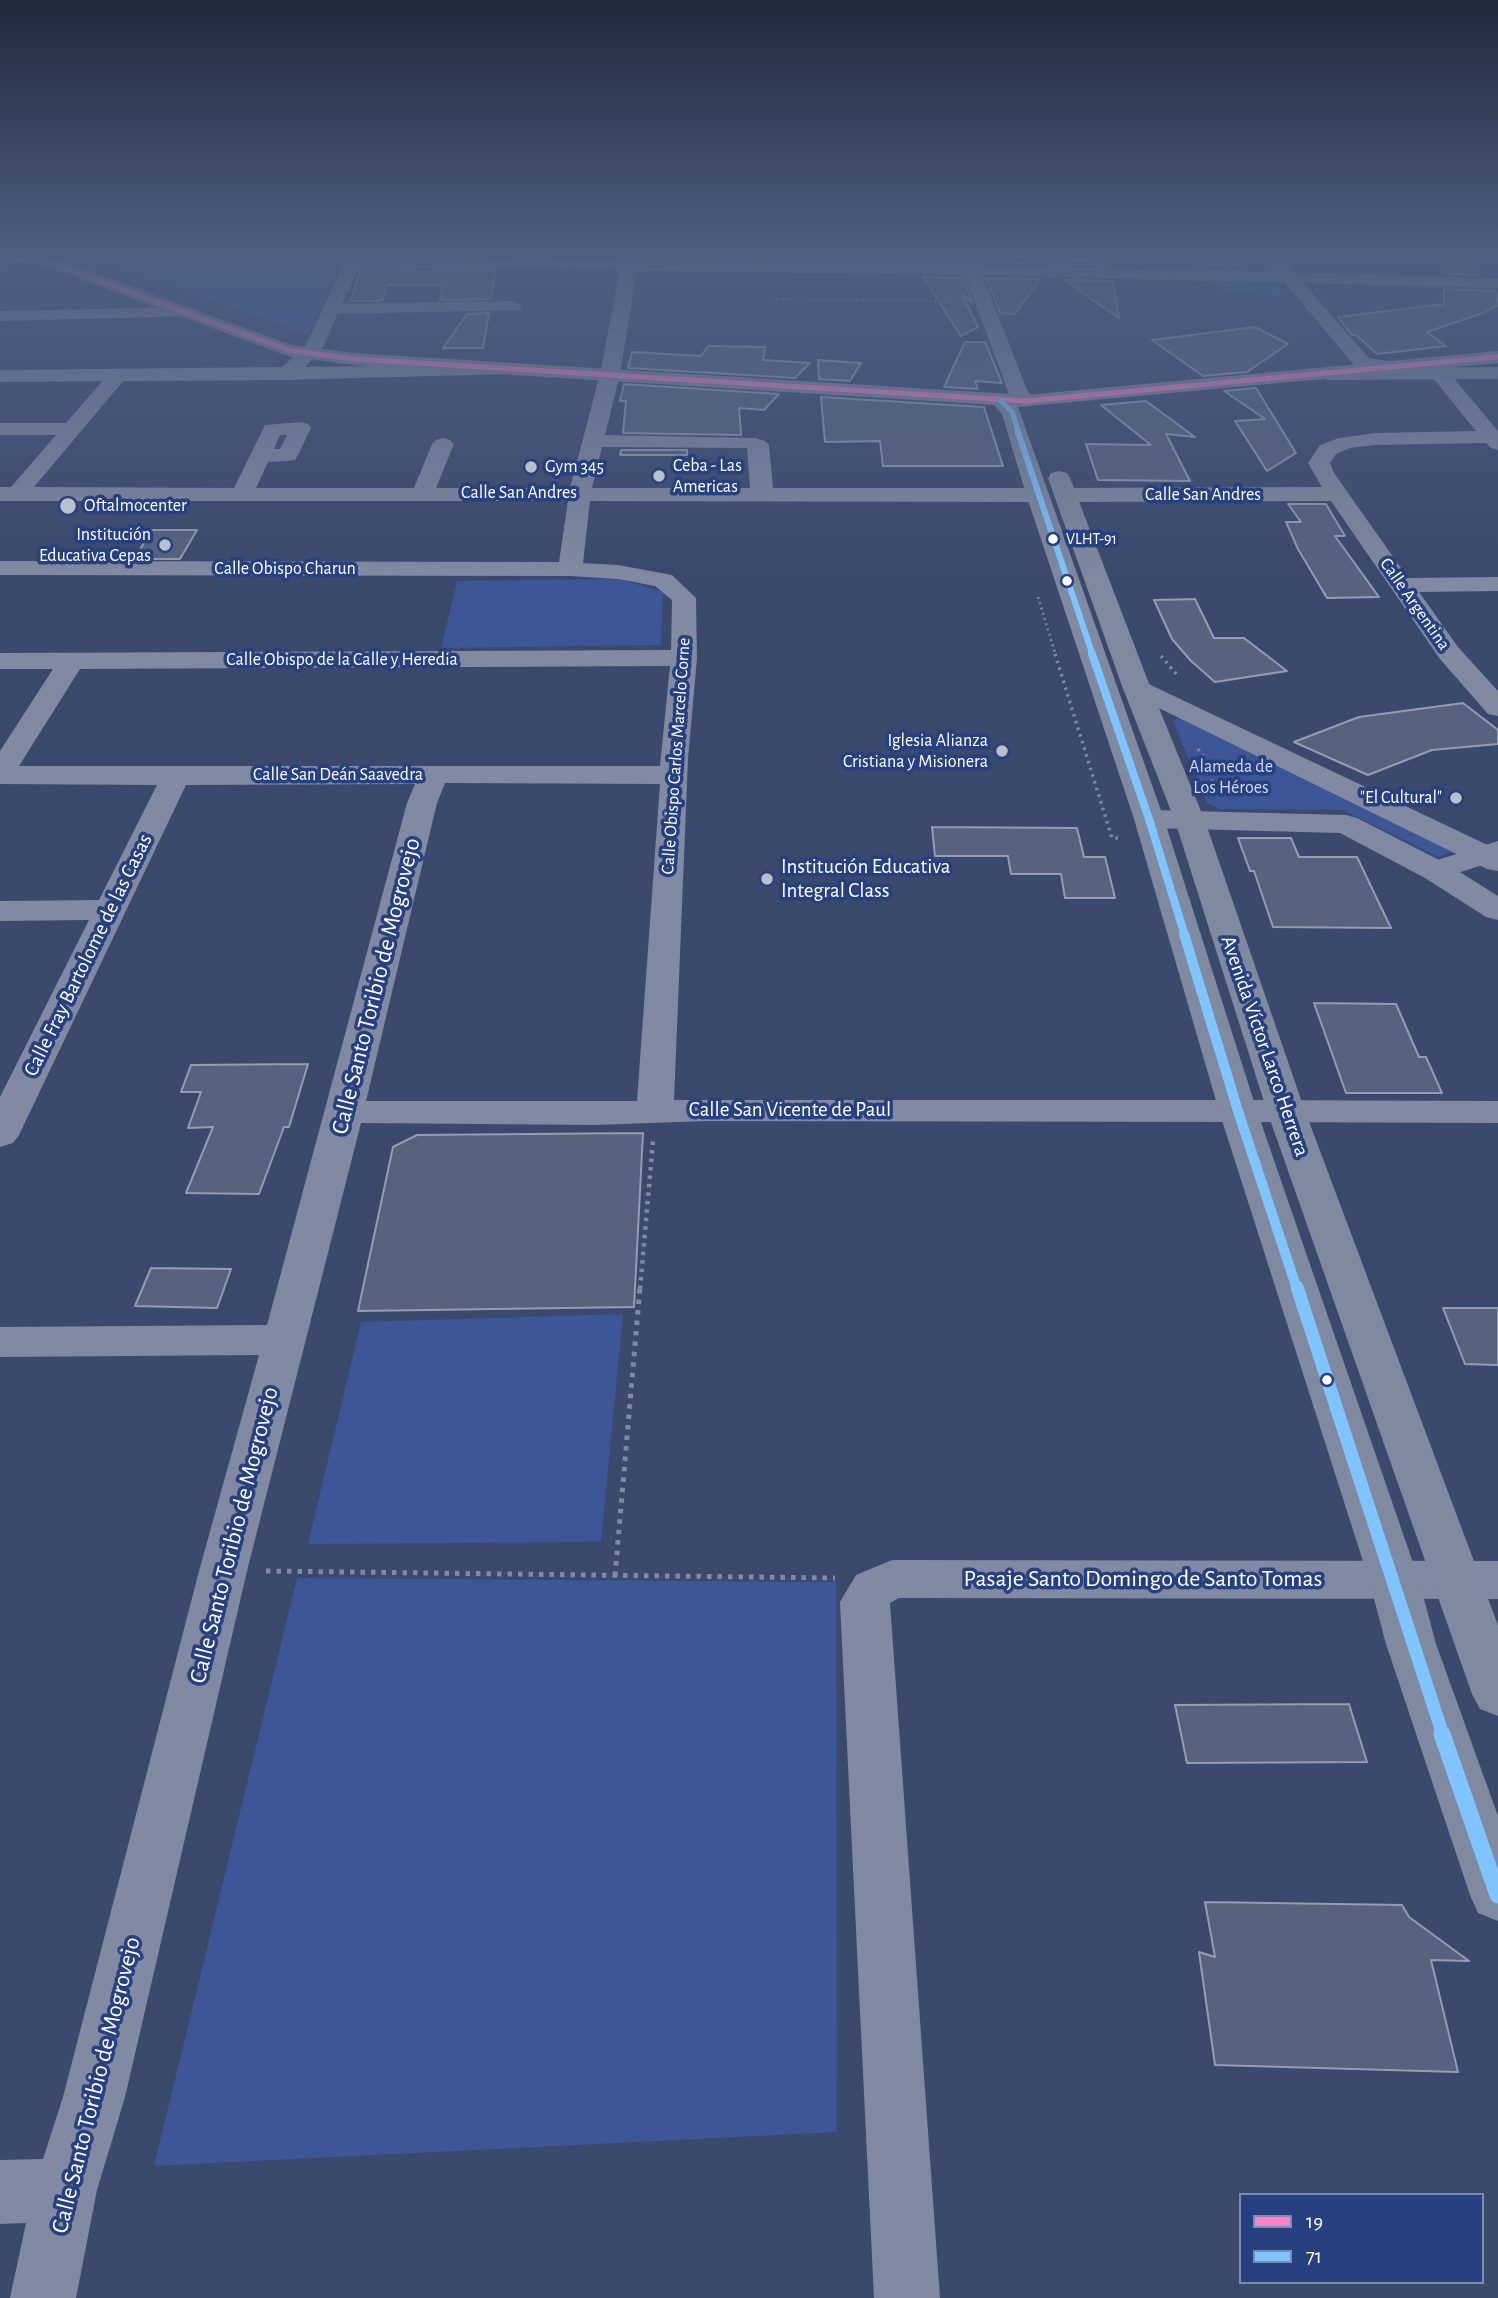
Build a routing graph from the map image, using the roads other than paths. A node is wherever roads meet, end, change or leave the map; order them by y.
1 (296, 364) edge
2 (466, 364) edge
3 (509, 364) edge
4 (611, 364) edge
5 (1003, 364) edge
6 (1351, 364) edge
7 (1368, 364) edge
8 (1422, 364) edge
9 (1498, 365) edge
10 (1383, 368) junction
11 (522, 369) junction
12 (610, 371) junction
13 (286, 373) junction
14 (1439, 373) junction
15 (1498, 373) edge
16 (1314, 375) junction
17 (0, 376) edge
18 (117, 376) junction
19 (1015, 398) junction
20 (0, 429) edge
21 (71, 429) junction
22 (1043, 434) dead end
23 (1496, 439) edge
24 (593, 441) junction
25 (443, 444) dead end
26 (260, 456) dead end
27 (1051, 457) dead end
28 (423, 493) junction
29 (580, 493) junction
30 (9, 494) edge
31 (242, 494) junction
32 (1340, 494) junction
33 (762, 495) junction
34 (1038, 495) junction
35 (1065, 495) junction
36 (0, 568) edge
37 (570, 569) junction
38 (1498, 584) edge
39 (1401, 585) junction
40 (684, 658) junction
41 (0, 661) edge
42 (71, 661) junction
43 (1136, 686) junction
44 (1498, 708) edge
45 (0, 774) edge
46 (176, 775) junction
47 (434, 775) junction
48 (675, 775) junction
49 (1149, 819) junction
50 (1189, 821) junction
51 (1494, 855) edge
52 (1436, 871) junction
53 (1495, 904) edge
54 (111, 910) junction
55 (0, 911) edge
56 (1238, 1111) junction
57 (1286, 1111) junction
58 (343, 1112) junction
59 (655, 1112) junction
60 (1498, 1112) edge
61 (0, 1135) edge
62 (286, 1339) junction
63 (0, 1342) edge
64 (1394, 1580) junction
65 (1477, 1580) edge
66 (1498, 1694) edge
67 (1498, 1895) edge
68 (65, 2190) junction
69 (0, 2192) edge
70 (43, 2298) edge
71 (907, 2298) edge

1 - 13 street
2 - 11 main road
3 - 12 main road
4 - 12 street
5 - 19 street
6 - 19 main road
7 - 10 street
8 - 10 main road
9 - 14 main road
10 - 14 street
10 - 16 main road
11 - 12 main road
11 - 13 street
12 - 19 main road
12 - 24 street
13 - 18 street
14 - 15 main road
14 - 16 main road
14 - 23 street
16 - 19 main road
17 - 18 street
18 - 21 street
19 - 22 main road
19 - 34 main road, Avenida Víctor Larco Herrera
20 - 21 street
21 - 30 street
23 - 32 street, Calle Argentina
24 - 29 street
24 - 33 street
25 - 28 street
26 - 31 street
27 - 35 main road, Avenida Víctor Larco Herrera
28 - 29 street, Calle San Andres
28 - 31 street, Calle San Andres
29 - 33 street, Calle San Andres
29 - 37 street
30 - 31 street, Calle San Andres
32 - 35 street, Calle San Andres
32 - 39 street, Calle Argentina
33 - 34 street, Calle San Andres
34 - 49 main road, Avenida Víctor Larco Herrera
35 - 43 main road, Avenida Víctor Larco Herrera
36 - 37 street, Calle Obispo Charun
37 - 40 street, Calle Obispo Carlos Marcelo Corne
38 - 39 street
39 - 44 street, Calle Argentina
40 - 42 street, Calle Obispo de la Calle y Heredia
40 - 48 street, Calle Obispo Carlos Marcelo Corne
41 - 42 street, Calle Obispo de la Calle y Heredia
42 - 45 street
43 - 50 main road, Avenida Víctor Larco Herrera
43 - 51 street
45 - 46 street, Calle San Deán Saavedra
46 - 47 street, Calle San Deán Saavedra
46 - 54 street, Calle Fray Bartolome de las Casas
47 - 48 street, Calle San Deán Saavedra
47 - 58 street, Calle Santo Toribio de Mogrovejo
48 - 59 street, Calle Obispo Carlos Marcelo Corne
49 - 50 street
49 - 56 main road, Avenida Víctor Larco Herrera
50 - 52 street
50 - 57 main road, Avenida Víctor Larco Herrera
51 - 52 street
52 - 53 street
54 - 55 street
54 - 61 street, Calle Fray Bartolome de las Casas
56 - 57 street, Calle San Vicente de Paul
56 - 59 street, Calle San Vicente de Paul
56 - 64 main road, Avenida Víctor Larco Herrera
57 - 60 street, Calle San Vicente de Paul
57 - 65 main road, Avenida Víctor Larco Herrera
58 - 59 street, Calle San Vicente de Paul
58 - 62 street, Calle Santo Toribio de Mogrovejo
62 - 63 street
62 - 68 street, Calle Santo Toribio de Mogrovejo
64 - 65 street, Pasaje Santo Domingo de Santo Tomas
64 - 67 main road, Avenida Víctor Larco Herrera
64 - 71 street, Pasaje Santo Domingo de Santo Tomas
65 - 66 main road, Avenida Víctor Larco Herrera
68 - 69 street
68 - 70 street, Calle Santo Toribio de Mogrovejo

